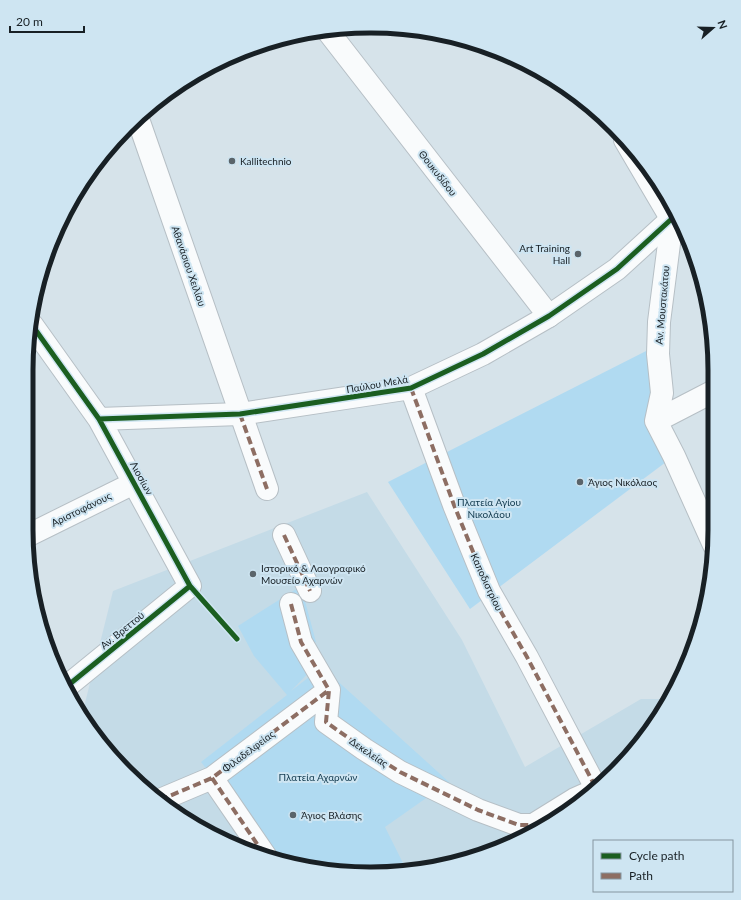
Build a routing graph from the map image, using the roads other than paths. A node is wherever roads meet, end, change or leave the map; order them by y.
1 (332, 35) edge
2 (140, 125) edge
3 (672, 219) edge
4 (673, 222) edge
5 (549, 316) junction
6 (36, 330) edge
7 (411, 388) junction
8 (708, 394) edge
9 (240, 414) junction
10 (99, 419) junction
11 (656, 421) junction
12 (134, 483) junction
13 (267, 489) dead end
14 (708, 531) edge
15 (33, 533) edge
16 (284, 535) dead end
17 (190, 586) joint
18 (310, 591) dead end
19 (290, 604) dead end
20 (70, 683) edge
21 (329, 690) junction
22 (212, 778) junction
23 (593, 783) edge
24 (166, 798) edge
25 (537, 823) edge
26 (260, 848) edge

1 - 5 street, Θουκυδίδου
2 - 9 street, Αθανάσιου Χειλίου
3 - 5 street, Παύλου Μελά
4 - 11 street, Αν. Μουστακάτου
5 - 7 street, Παύλου Μελά
6 - 10 street, Λιοσίων
7 - 9 street, Παύλου Μελά
7 - 23 street, Καποδιστρίου
8 - 11 street
9 - 10 street, Παύλου Μελά
9 - 13 street, Αθανάσιου Χειλίου
10 - 12 street, Λιοσίων
11 - 14 street
12 - 15 street, Αριστοφάνους
12 - 17 street, Λιοσίων
16 - 18 street
17 - 20 street, Αν. Βρεττού
19 - 21 street
21 - 22 street, Φιλαδελφείας
21 - 25 street, Δεκελείας
22 - 24 street, Φιλαδελφείας
22 - 26 street

